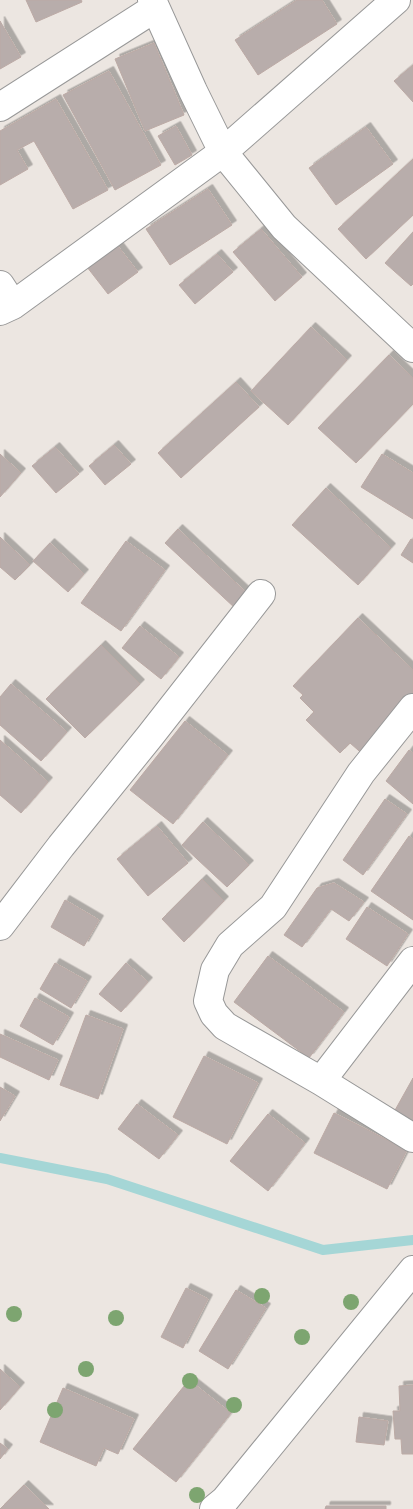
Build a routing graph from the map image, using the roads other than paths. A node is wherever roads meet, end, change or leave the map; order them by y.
1 (396, 0) edge
2 (154, 4) edge
3 (0, 107) edge
4 (223, 152) junction
5 (4, 300) edge
6 (413, 348) edge
7 (261, 594) dead end
8 (413, 708) edge
9 (0, 926) edge
10 (413, 961) edge
11 (321, 1082) junction
12 (413, 1138) edge
13 (413, 1270) edge
14 (214, 1509) edge

1 - 4 street
2 - 3 street
2 - 4 street
4 - 5 street
4 - 6 street
7 - 9 street
8 - 11 street
10 - 11 street
11 - 12 street
13 - 14 street

